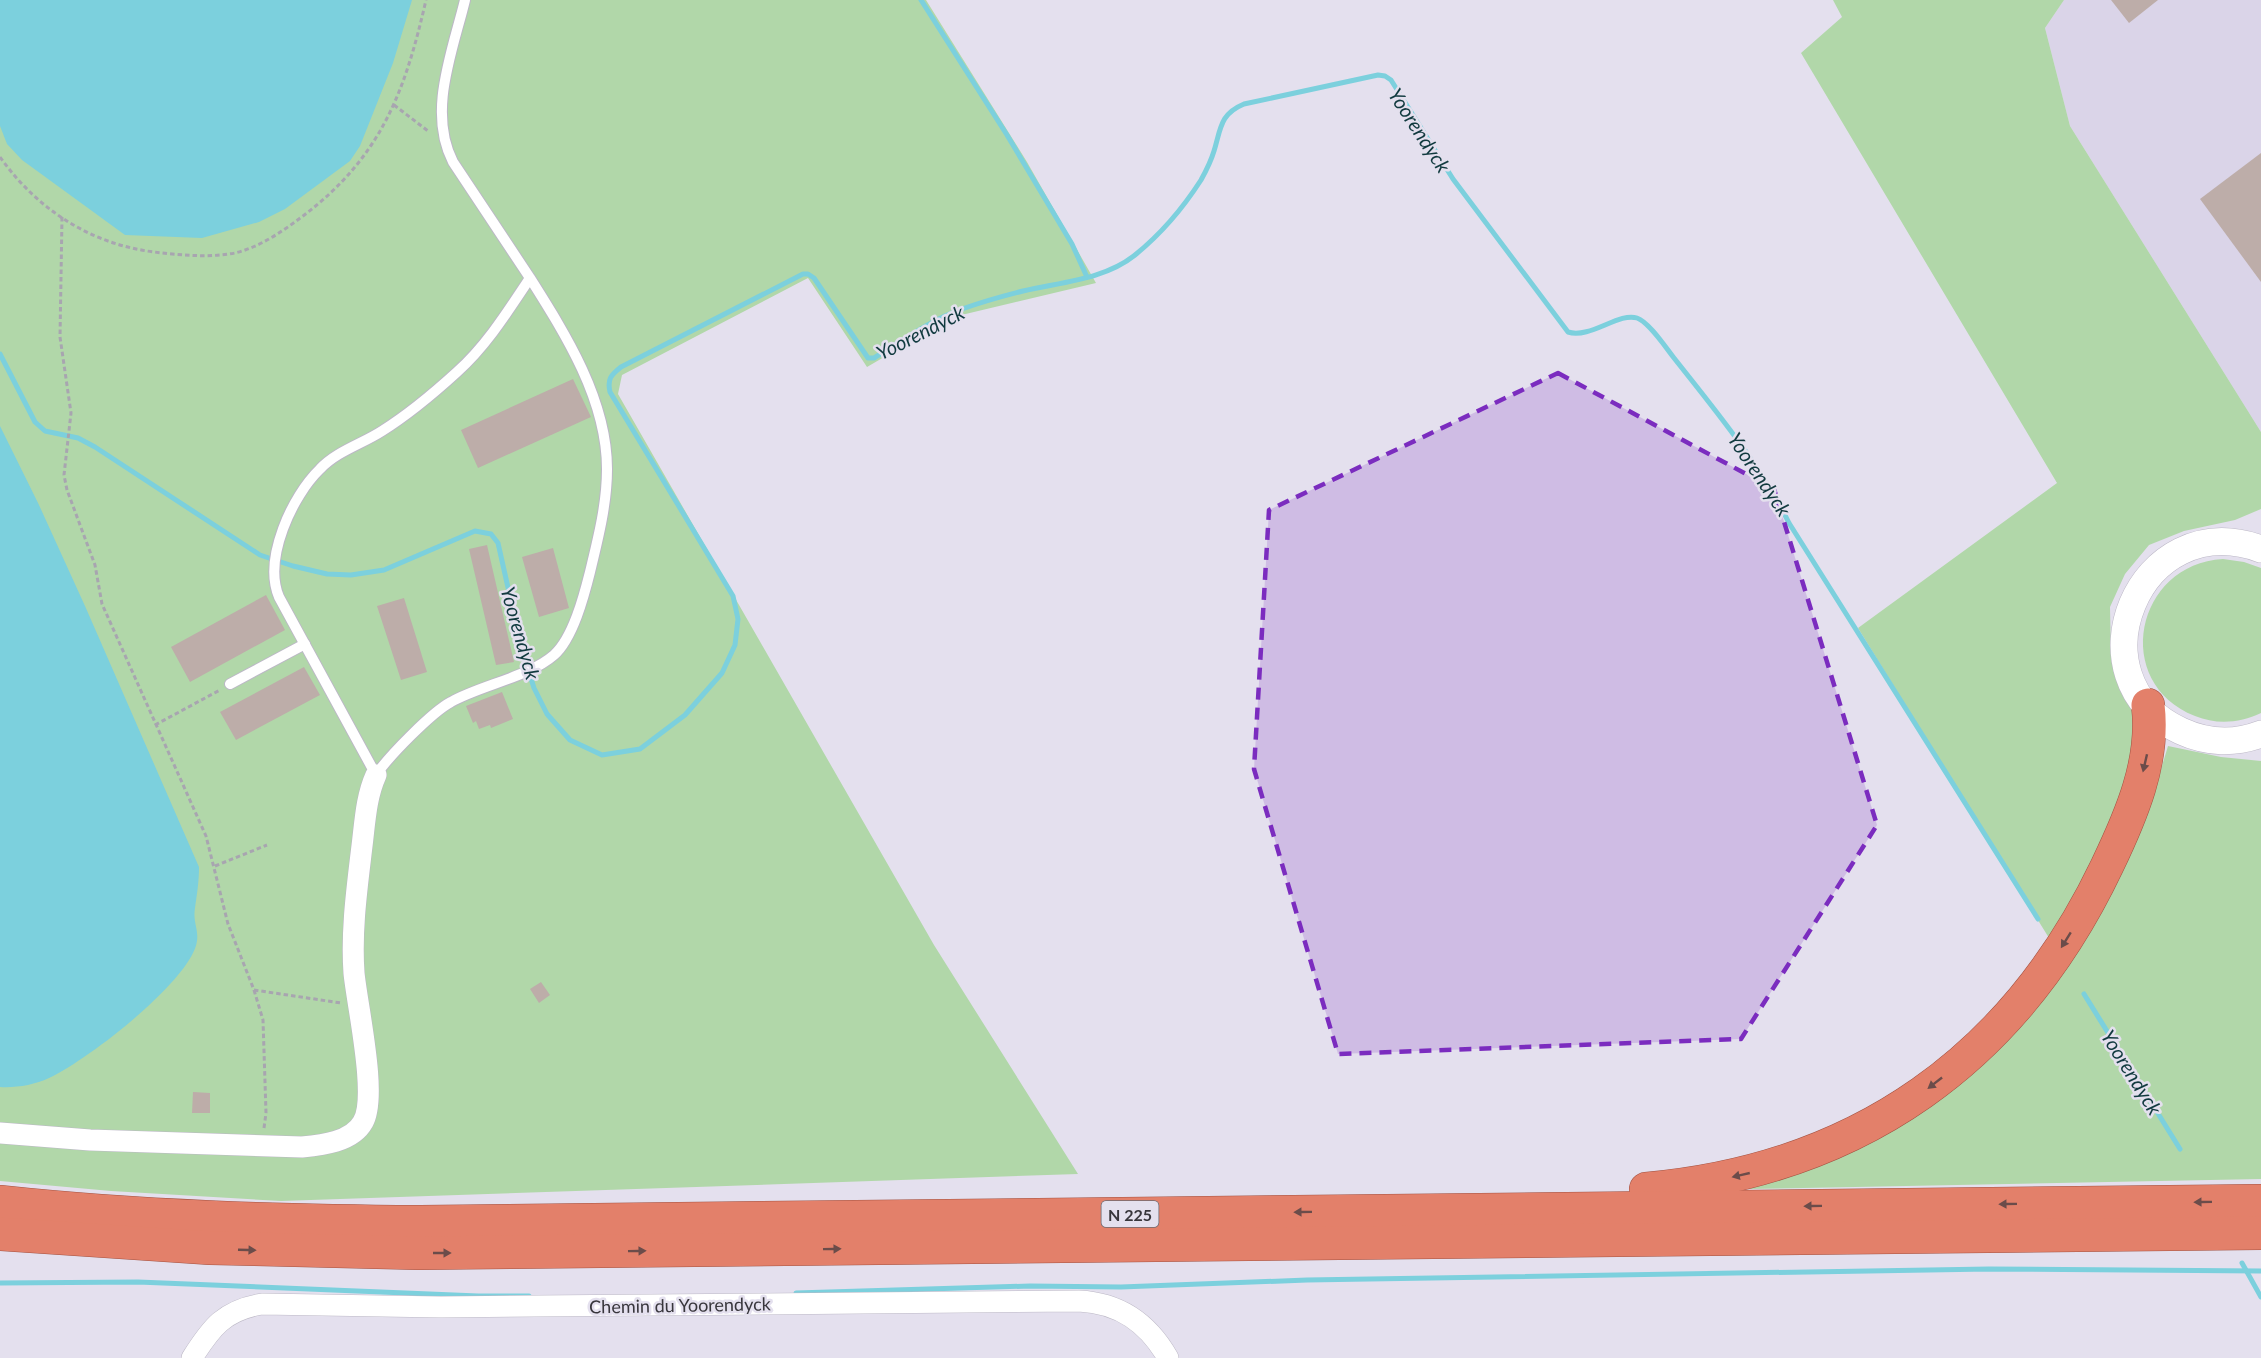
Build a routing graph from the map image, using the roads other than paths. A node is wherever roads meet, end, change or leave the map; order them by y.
1 (465, 0) edge
2 (530, 278) junction
3 (2261, 532) edge
4 (2249, 546) edge
5 (305, 644) junction
6 (230, 684) road end
7 (2148, 705) junction
8 (2258, 736) edge
9 (376, 775) junction
10 (0, 1133) edge
11 (2261, 1201) edge
12 (0, 1202) edge
13 (1351, 1211) junction
14 (0, 1233) edge
15 (2261, 1233) edge
16 (2149, 1234) junction
17 (2261, 1241) edge
18 (210, 1248) junction
19 (0, 1256) edge
20 (192, 1358) edge
21 (1168, 1358) edge

1 - 2 lane
2 - 5 lane
2 - 9 lane
3 - 4 street
4 - 7 street
5 - 6 lane
5 - 9 lane
7 - 8 street
7 -> 13 highway
9 - 10 street
11 -> 13 highway, N 225
13 -> 12 highway, N 225
14 - 18 highway, N 225
15 - 16 highway, N 225
16 - 17 highway
18 -> 16 highway, N 225
18 - 19 highway
20 - 21 street, Chemin du Yoorendyck

